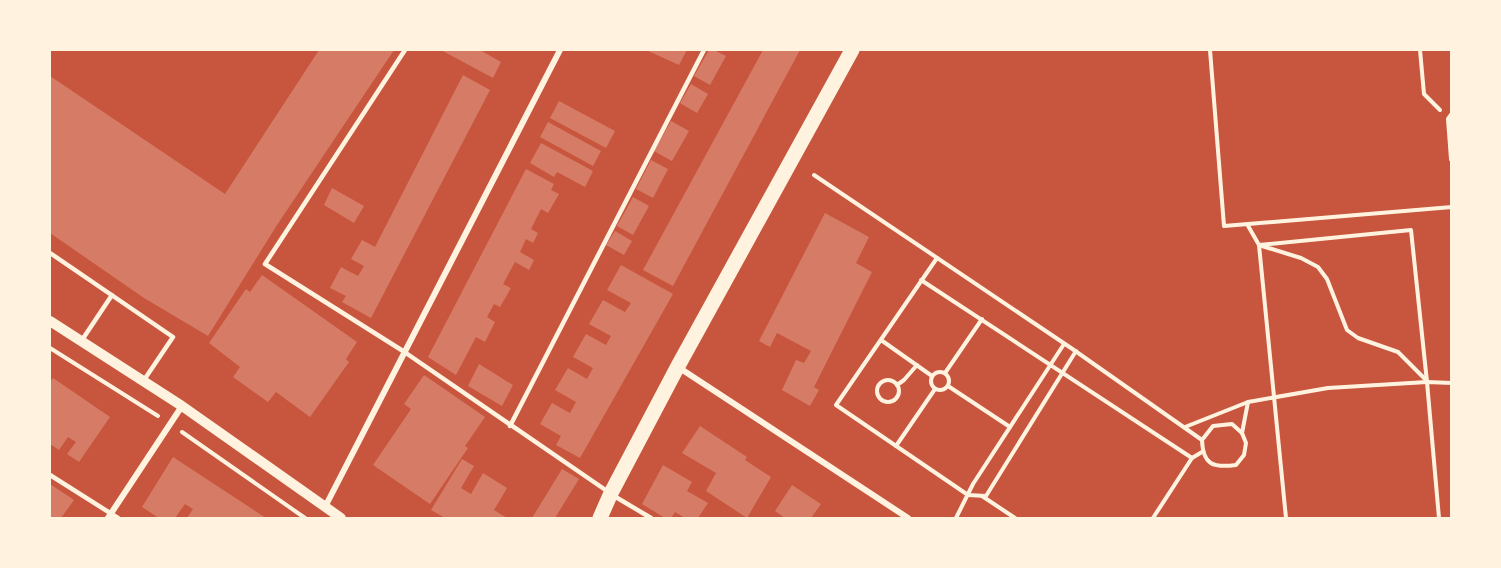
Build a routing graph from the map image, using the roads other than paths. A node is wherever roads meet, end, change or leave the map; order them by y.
1 (405, 50) edge
2 (560, 50) edge
3 (705, 50) edge
4 (852, 50) edge
5 (1450, 117) edge
6 (1452, 159) edge
7 (50, 253) edge
8 (112, 295) junction
9 (50, 321) edge
10 (81, 341) junction
11 (403, 351) junction
12 (678, 366) junction
13 (144, 381) junction
14 (182, 406) junction
15 (510, 426) junction
16 (50, 476) edge
17 (610, 493) junction
18 (325, 507) junction
19 (110, 516) edge
20 (118, 519) edge
21 (341, 519) edge
22 (600, 519) edge
23 (651, 519) edge
24 (908, 519) edge

1 - 11 lane
2 - 11 street
3 - 15 lane
4 - 12 main road
5 - 6 street
7 - 8 lane
8 - 10 lane
8 - 13 lane
9 - 10 street
10 - 13 street
11 - 15 lane
11 - 18 street
12 - 17 main road
12 - 24 street
13 - 14 street
14 - 18 street
14 - 19 street
15 - 17 lane
16 - 19 lane
17 - 22 main road
17 - 23 lane
18 - 21 street
19 - 20 lane

